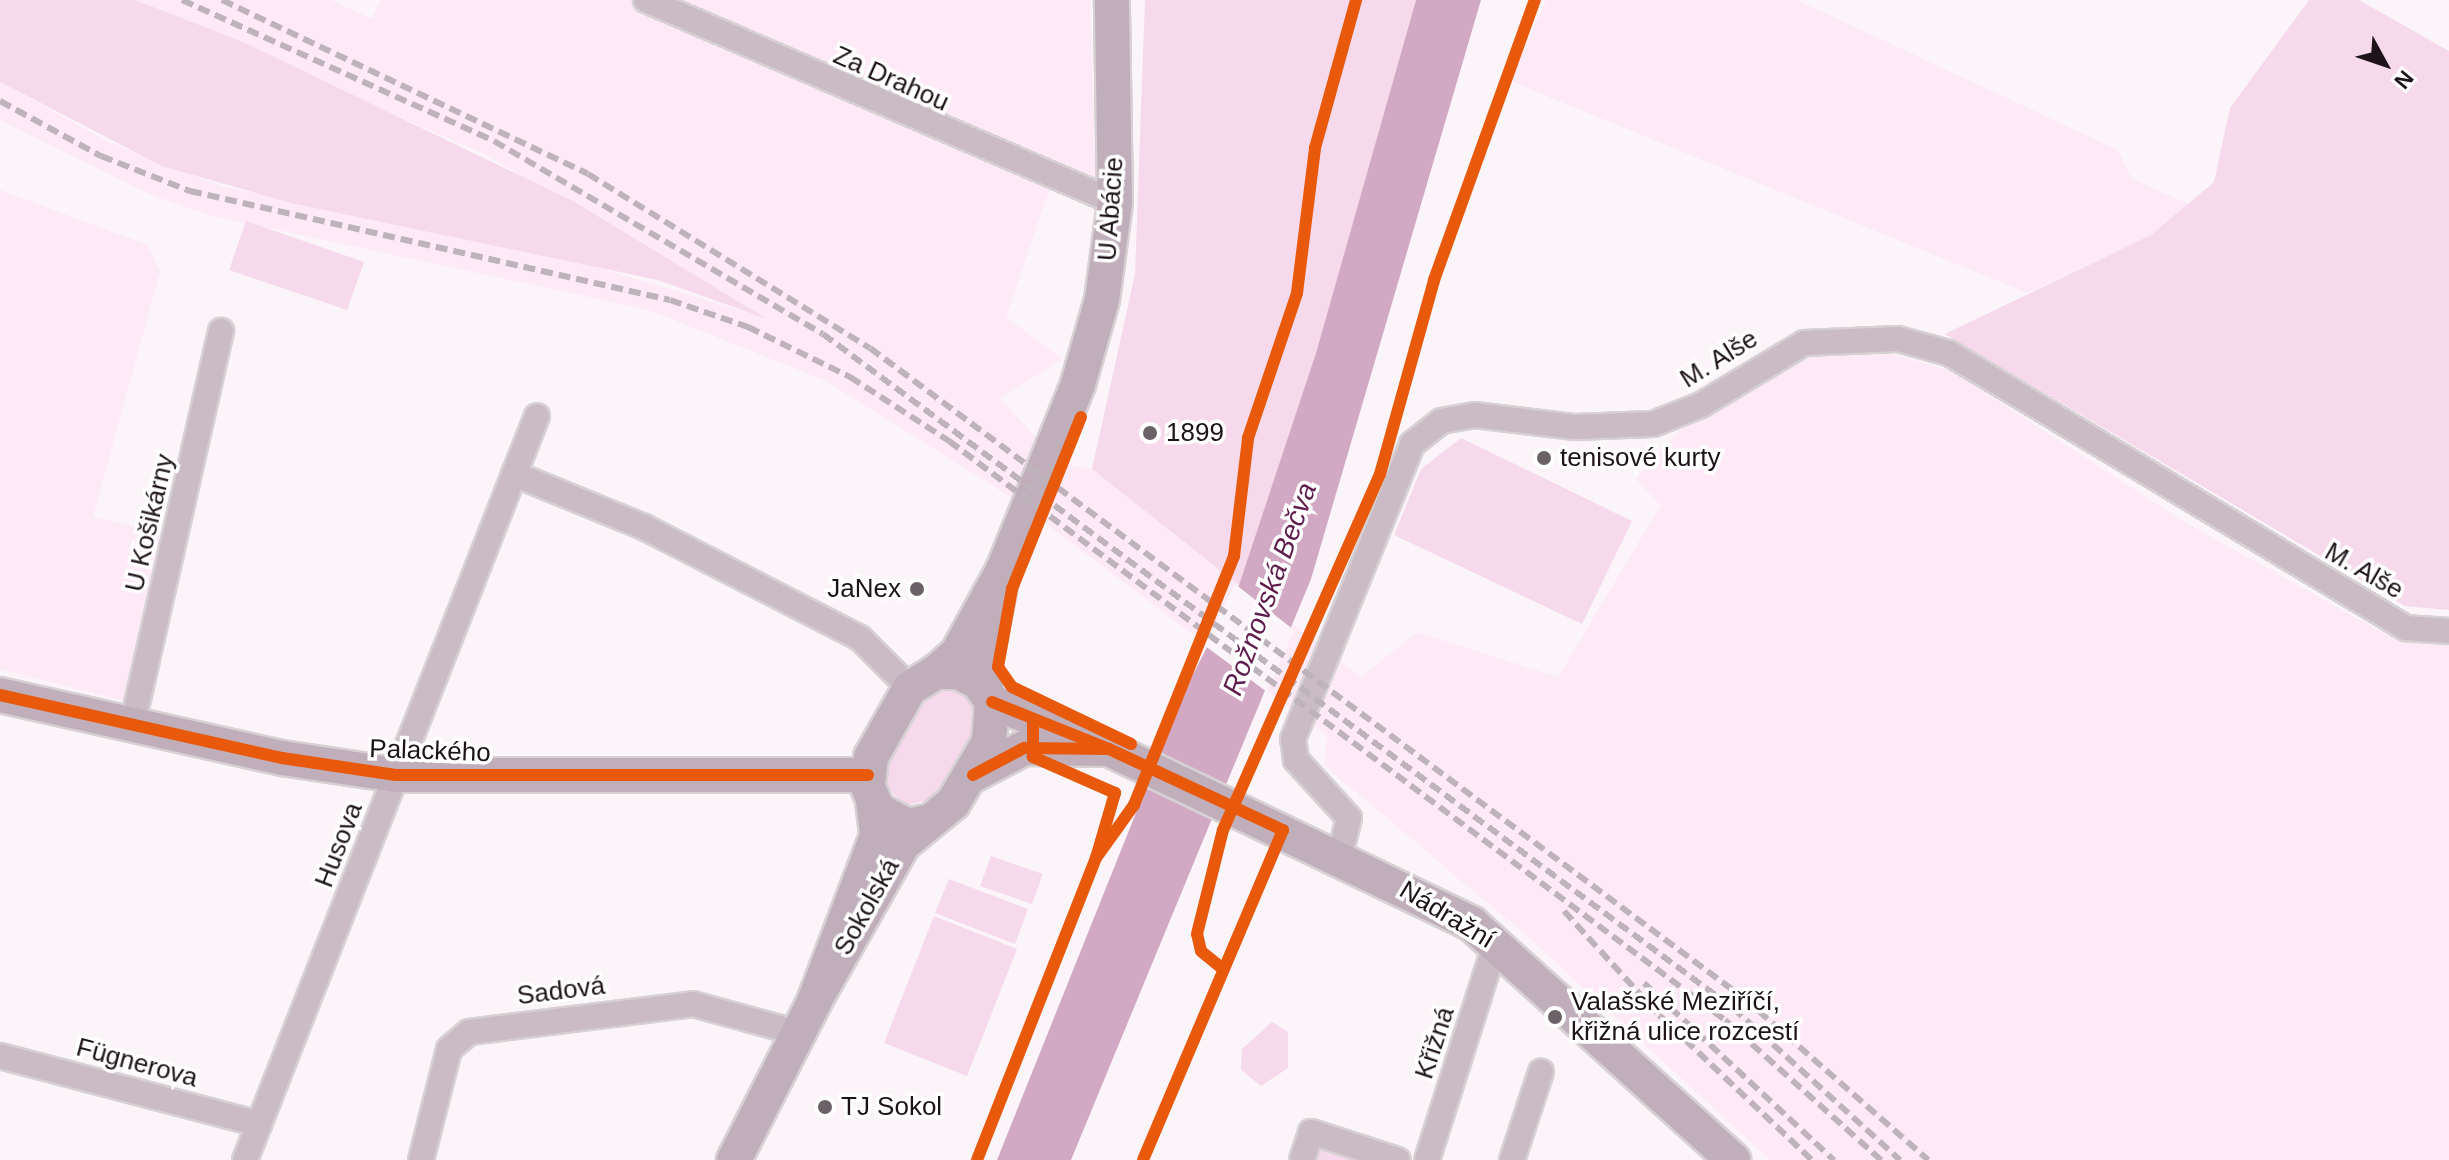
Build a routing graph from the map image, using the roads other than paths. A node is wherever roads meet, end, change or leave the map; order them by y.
1 (646, 0) edge
2 (1112, 0) edge
3 (1115, 202) junction
4 (221, 331) dead end
5 (1067, 413) joint
6 (537, 416) dead end
7 (514, 474) junction
8 (1003, 570) junction
9 (2449, 631) edge
10 (923, 680) junction
11 (0, 695) edge
12 (989, 697) junction
13 (132, 726) junction
14 (1118, 752) junction
15 (396, 775) junction
16 (973, 775) junction
17 (870, 788) junction
18 (929, 821) junction
19 (1339, 858) junction
20 (1496, 942) junction
21 (814, 1002) junction
22 (798, 1033) junction
23 (0, 1056) edge
24 (1541, 1072) dead end
25 (259, 1124) junction
26 (245, 1160) edge
27 (421, 1160) edge
28 (734, 1160) edge
29 (1302, 1160) edge
30 (1398, 1160) edge
31 (1427, 1160) edge
32 (1512, 1160) edge
33 (1733, 1160) edge

1 - 3 street, Za Drahou
2 - 3 main road, U Abácie
3 - 5 main road, U Abácie
4 - 13 street, U Košikárny
5 - 8 main road, Sokolská
6 - 7 street, Husova
7 - 10 street
7 - 15 street, Husova
8 - 10 main road, Sokolská
8 - 12 main road, Sokolská
9 - 19 street, M. Alše
10 - 12 main road
10 - 17 main road, Sokolská
11 - 13 main road, Palackého
12 - 14 main road, Nádražní
12 - 16 main road, Sokolská
13 - 15 main road, Palackého
14 - 16 main road, Nádražní
14 - 19 main road, Nádražní
15 - 17 main road, Palackého
15 - 25 street, Husova
16 - 18 main road, Sokolská
17 - 18 main road, Sokolská
17 - 21 main road, Sokolská
18 - 21 main road, Sokolská
19 - 20 main road, Nádražní
20 - 31 street, Křižná
20 - 33 main road, Nádražní
21 - 22 main road, Sokolská
22 - 27 street, Sadová
22 - 28 main road, Sokolská
23 - 25 street, Fügnerova
24 - 32 street
25 - 26 street, Husova
29 - 30 street

